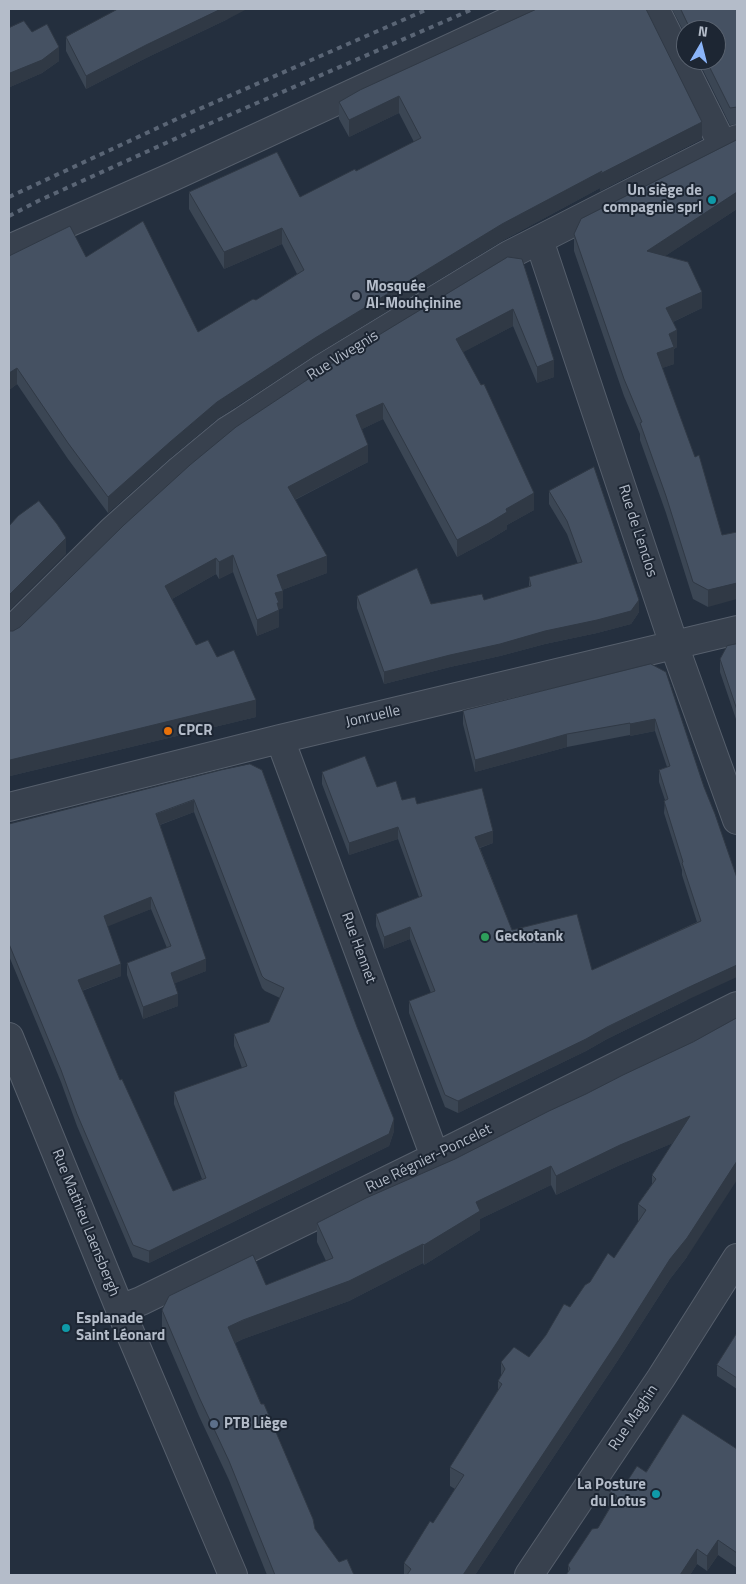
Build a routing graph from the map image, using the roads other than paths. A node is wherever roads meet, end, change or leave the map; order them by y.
1 (535, 9) edge
2 (655, 9) edge
3 (730, 142) edge
4 (539, 240) junction
5 (9, 249) edge
6 (737, 630) edge
7 (9, 633) edge
8 (674, 645) junction
9 (280, 739) junction
10 (9, 807) edge
11 (737, 820) edge
12 (737, 1006) edge
13 (9, 1037) edge
14 (17, 1081) edge
15 (435, 1157) junction
16 (737, 1258) edge
17 (120, 1309) junction
18 (233, 1575) edge
19 (529, 1575) edge

1 - 5 street
2 - 3 street, Rue Vivegnis
3 - 4 street, Rue Vivegnis
4 - 7 street, Rue Vivegnis
4 - 8 street, Rue de L'enclos
6 - 8 street, Jonruelle
8 - 9 street, Jonruelle
8 - 11 street, Rue de L'enclos
9 - 10 street, Jonruelle
9 - 15 street, Rue Hennet
12 - 15 street, Rue Régnier-Poncelet
13 - 14 street, Rue Mathieu Laensbergh
14 - 17 street, Rue Mathieu Laensbergh
15 - 17 street, Rue Régnier-Poncelet
16 - 19 street, Rue Maghin
17 - 18 street, Rue Mathieu Laensbergh

